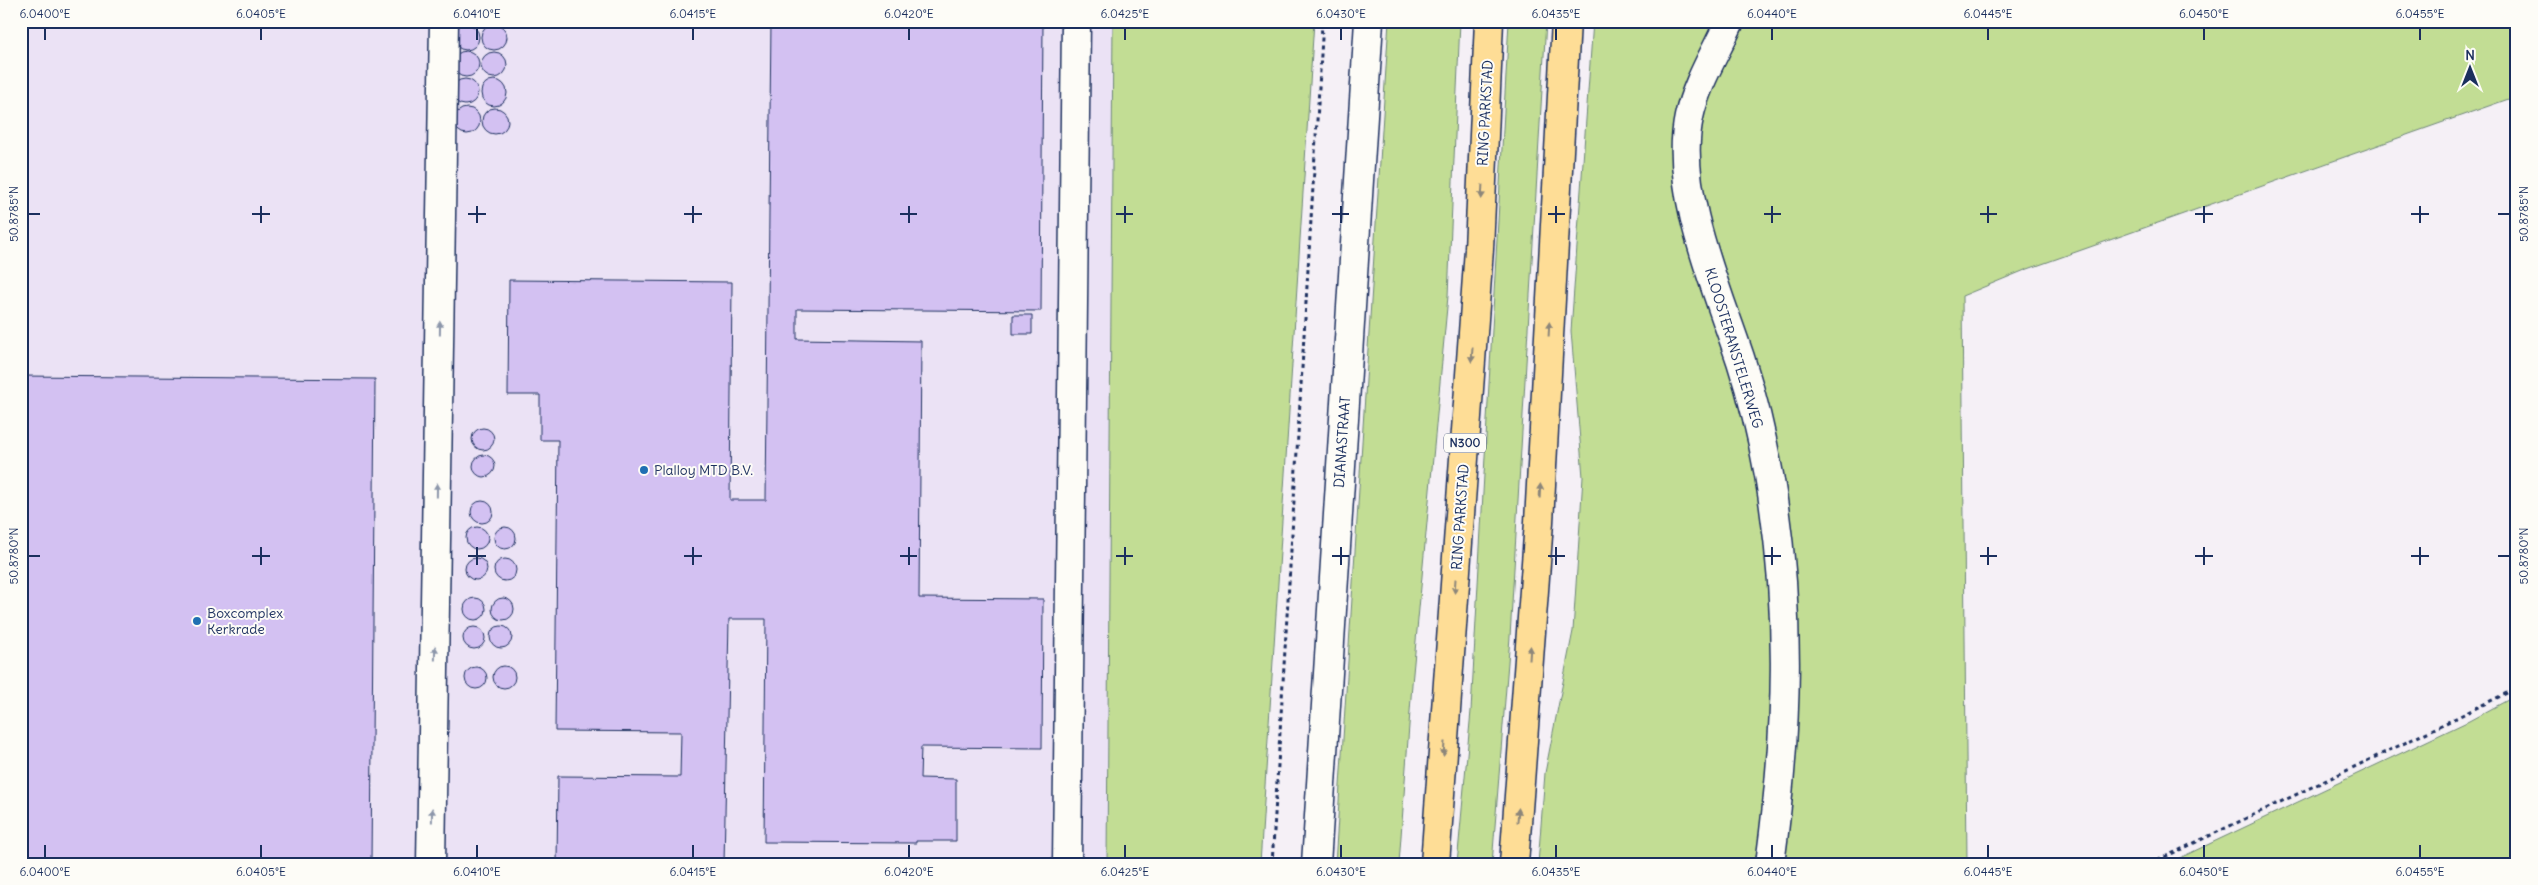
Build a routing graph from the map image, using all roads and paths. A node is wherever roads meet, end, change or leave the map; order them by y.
1 (444, 21) edge
2 (1076, 21) edge
3 (1321, 21) edge
4 (1370, 21) edge
5 (1489, 21) edge
6 (1566, 21) edge
7 (1730, 21) edge
8 (2517, 688) edge
9 (431, 864) edge
10 (1067, 864) edge
11 (1272, 864) edge
12 (1316, 864) edge
13 (1435, 864) edge
14 (1514, 864) edge
15 (1770, 864) edge
16 (2150, 864) edge

9 -> 1 street
2 - 10 street
3 - 11 path
4 - 12 street, DIANASTRAAT
5 -> 13 highway, RING PARKSTAD / N300
14 -> 6 highway
7 - 15 street, KLOOSTERANSTELERWEG
8 - 16 path

